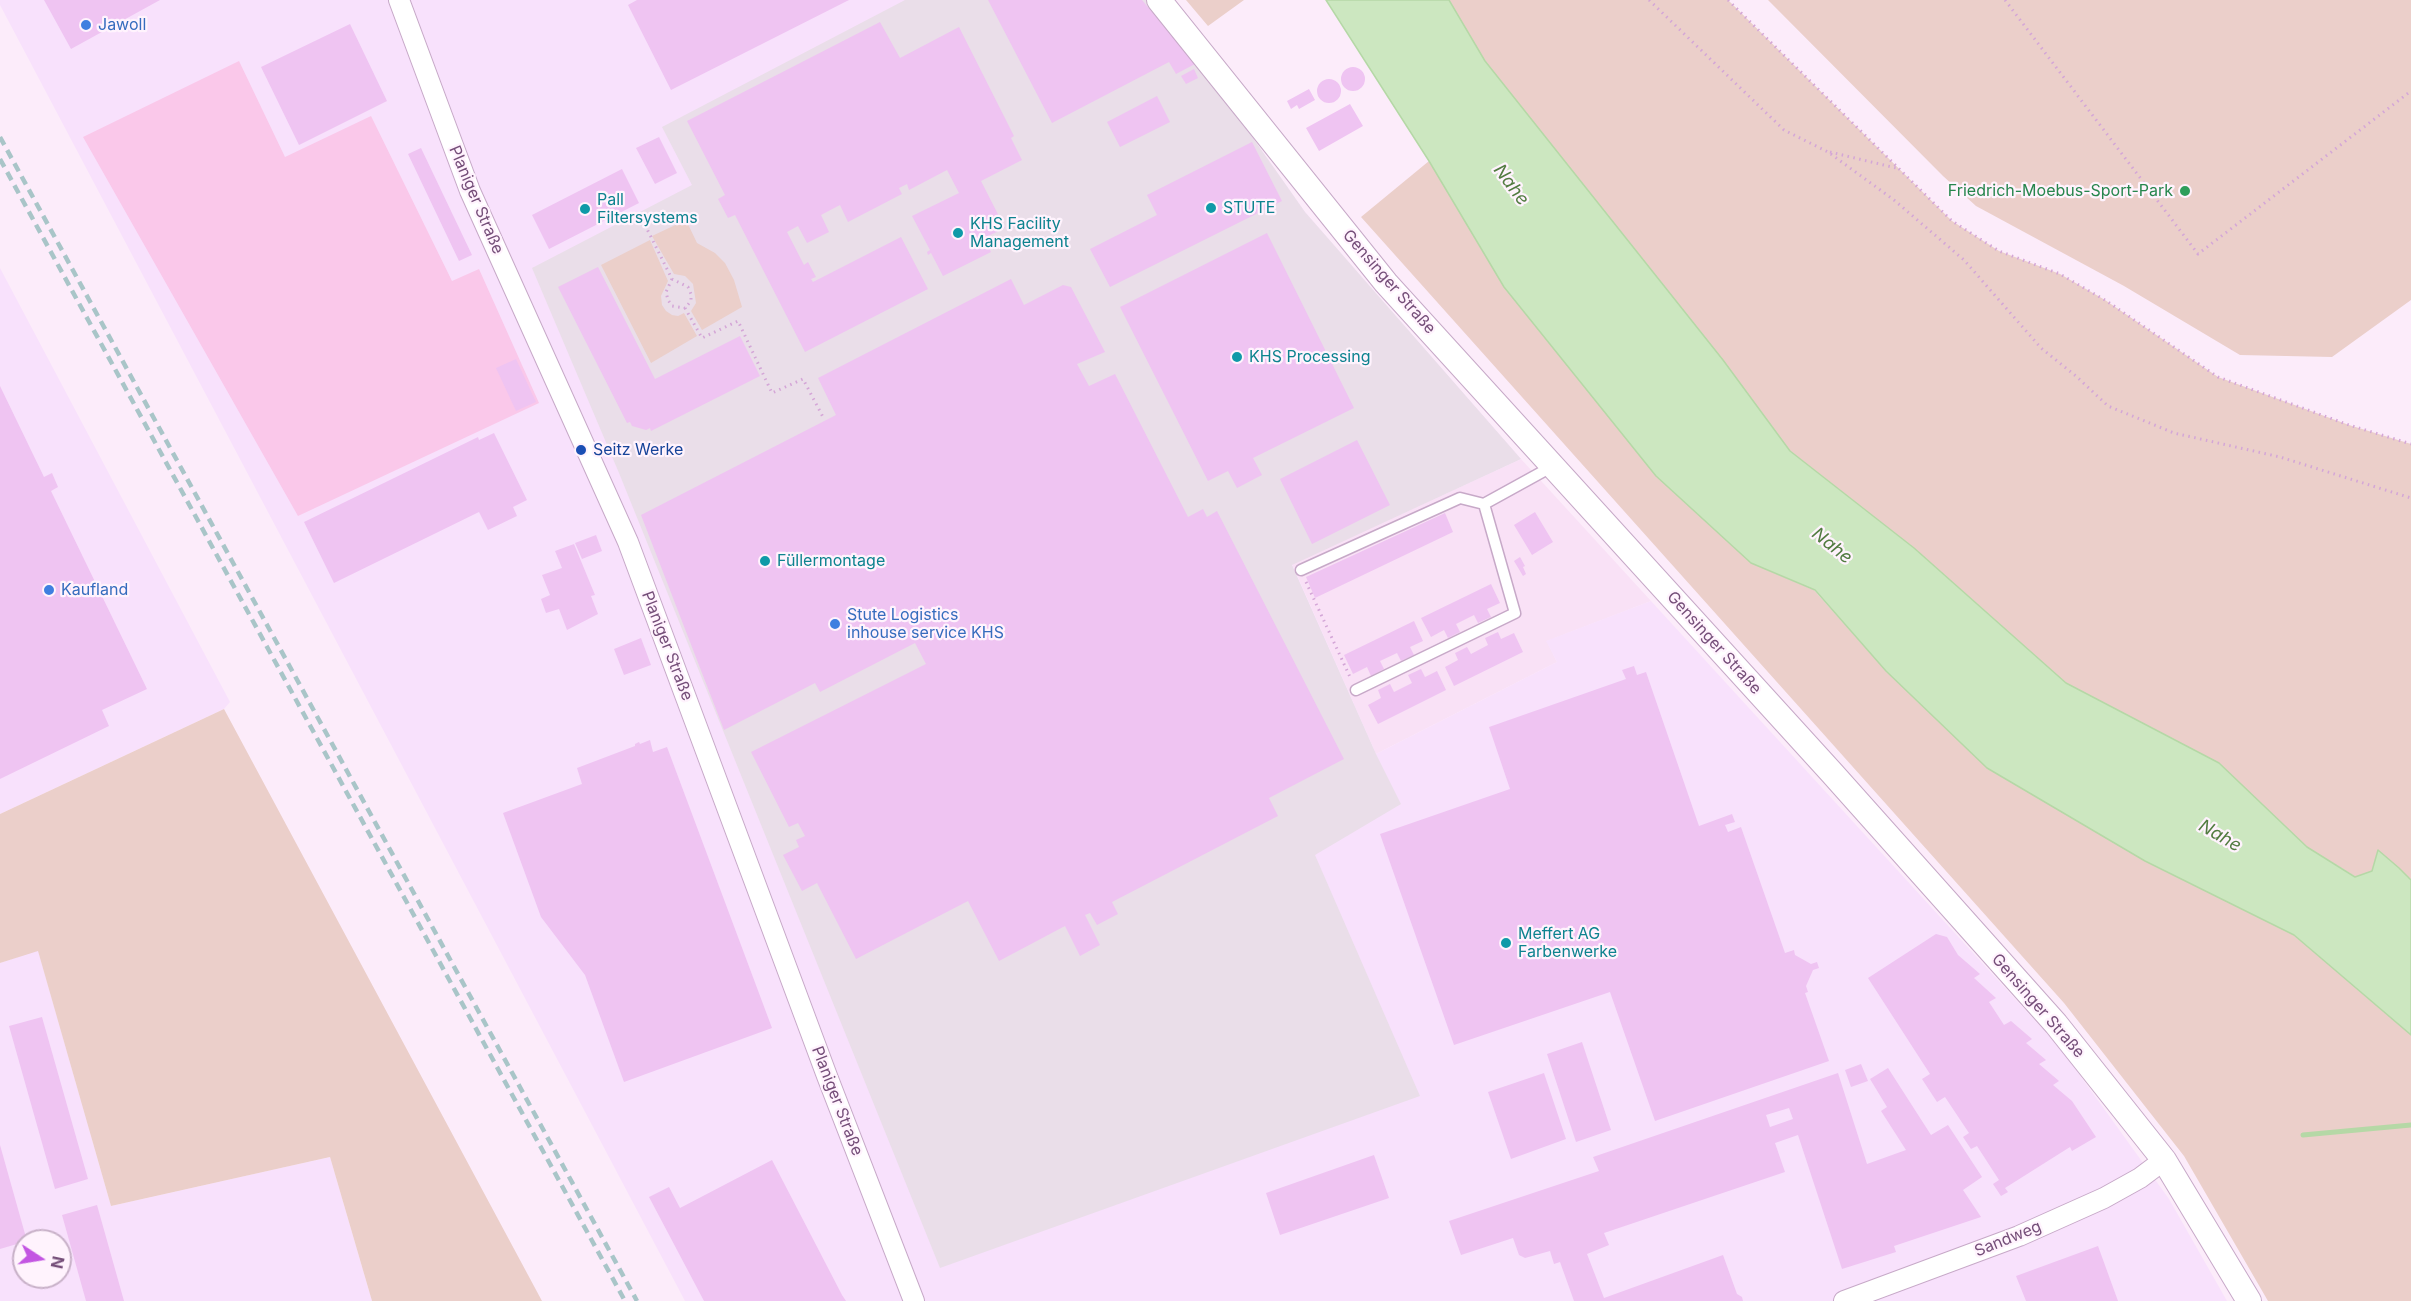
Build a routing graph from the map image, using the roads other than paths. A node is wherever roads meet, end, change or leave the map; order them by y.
1 (399, 0) edge
2 (1159, 0) edge
3 (1552, 466) junction
4 (1484, 504) junction
5 (1301, 570) road end
6 (1356, 690) road end
7 (2164, 1160) junction
8 (914, 1301) edge
9 (1844, 1301) edge
10 (2249, 1301) edge

1 - 8 street, Planiger Straße
2 - 3 street, Gensinger Straße
3 - 4 lane
3 - 7 street, Gensinger Straße
4 - 5 lane
4 - 6 lane
7 - 9 street, Sandweg
7 - 10 street, Gensinger Straße

